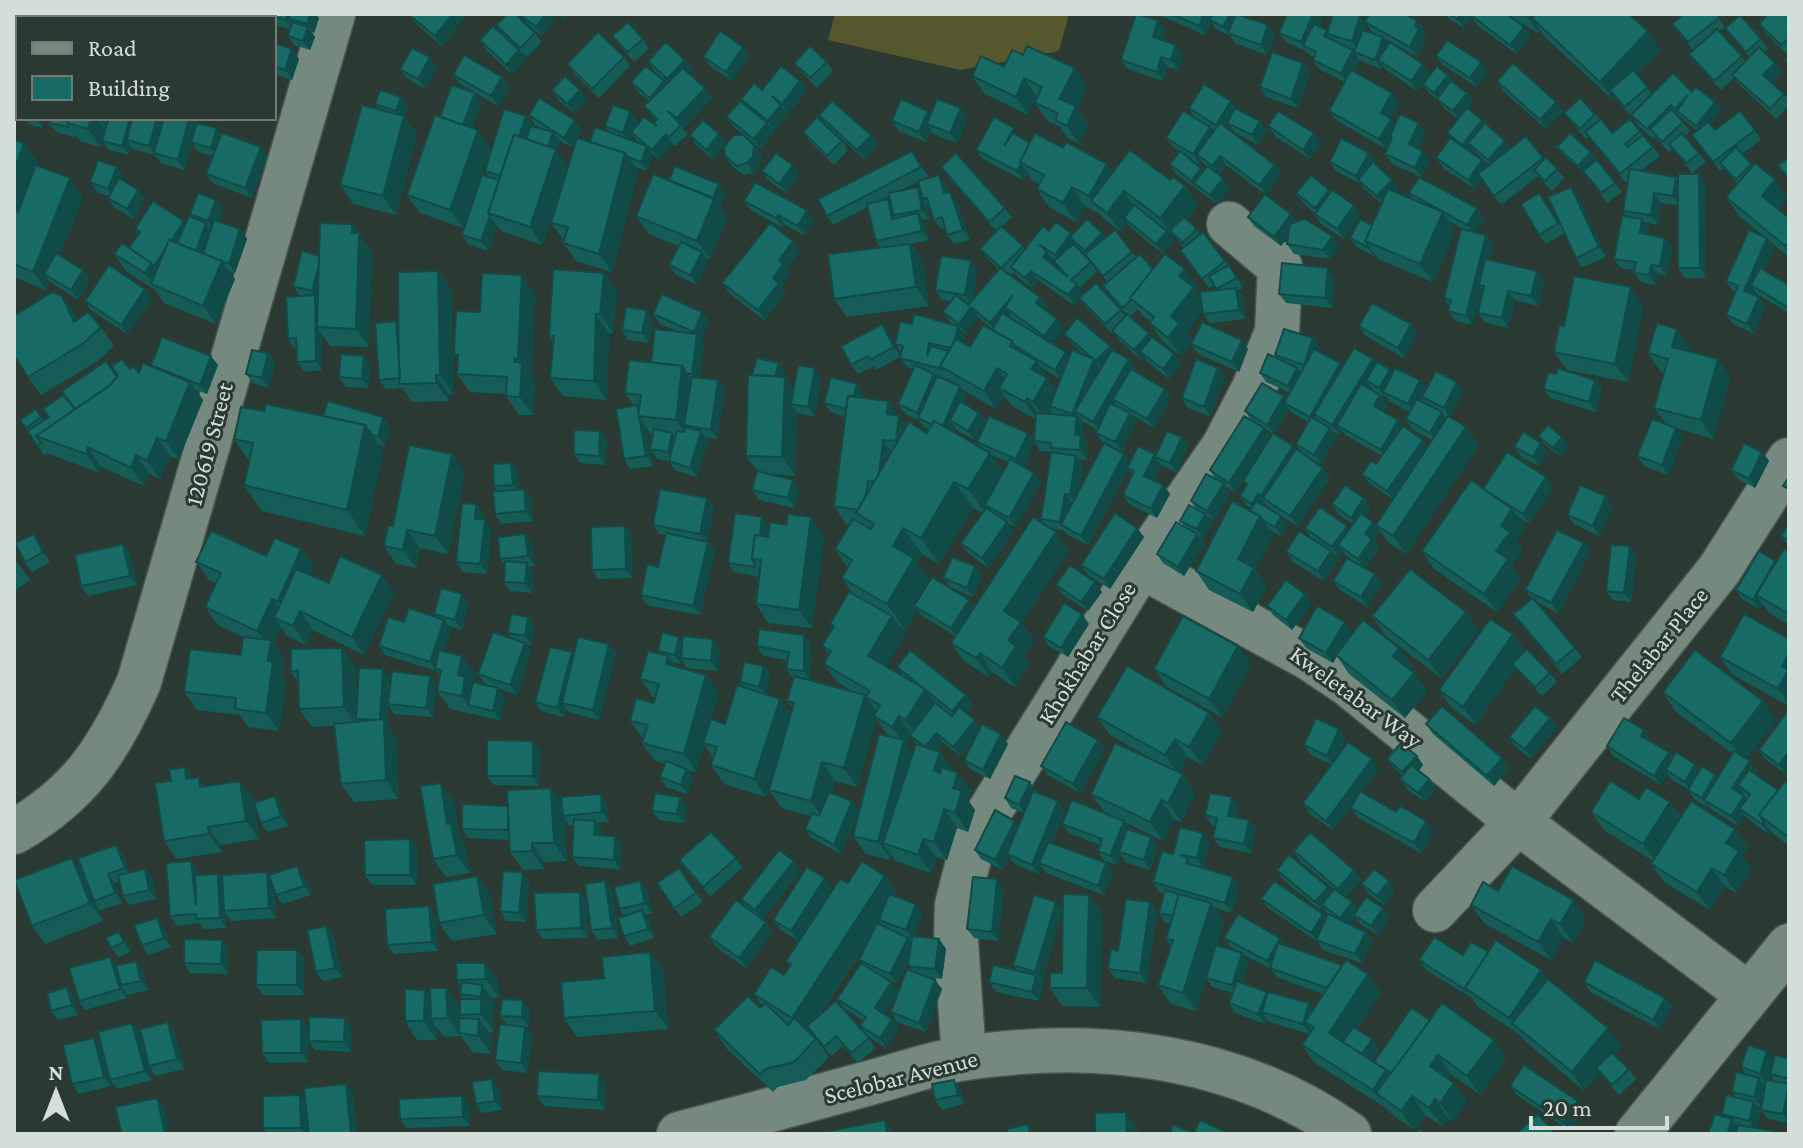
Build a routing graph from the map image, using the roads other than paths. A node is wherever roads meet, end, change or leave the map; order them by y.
1 (333, 14) edge
2 (1229, 224) dead end
3 (1789, 460) edge
4 (1141, 566) junction
5 (1518, 822) junction
6 (14, 832) edge
7 (1435, 910) dead end
8 (1789, 946) edge
9 (1749, 995) junction
10 (964, 1058) junction
11 (679, 1134) edge
12 (1349, 1134) edge
13 (1637, 1134) edge

1 - 6 street, 120619 Street
2 - 4 street, Khokhabar Close
3 - 5 street, Thelabar Place
4 - 5 street, Kweletabar Way
4 - 10 street, Khokhabar Close
5 - 7 street, Thelabar Place
5 - 9 street
8 - 9 street
9 - 13 street
10 - 11 street, Scelobar Avenue
10 - 12 street, Scelobar Avenue

